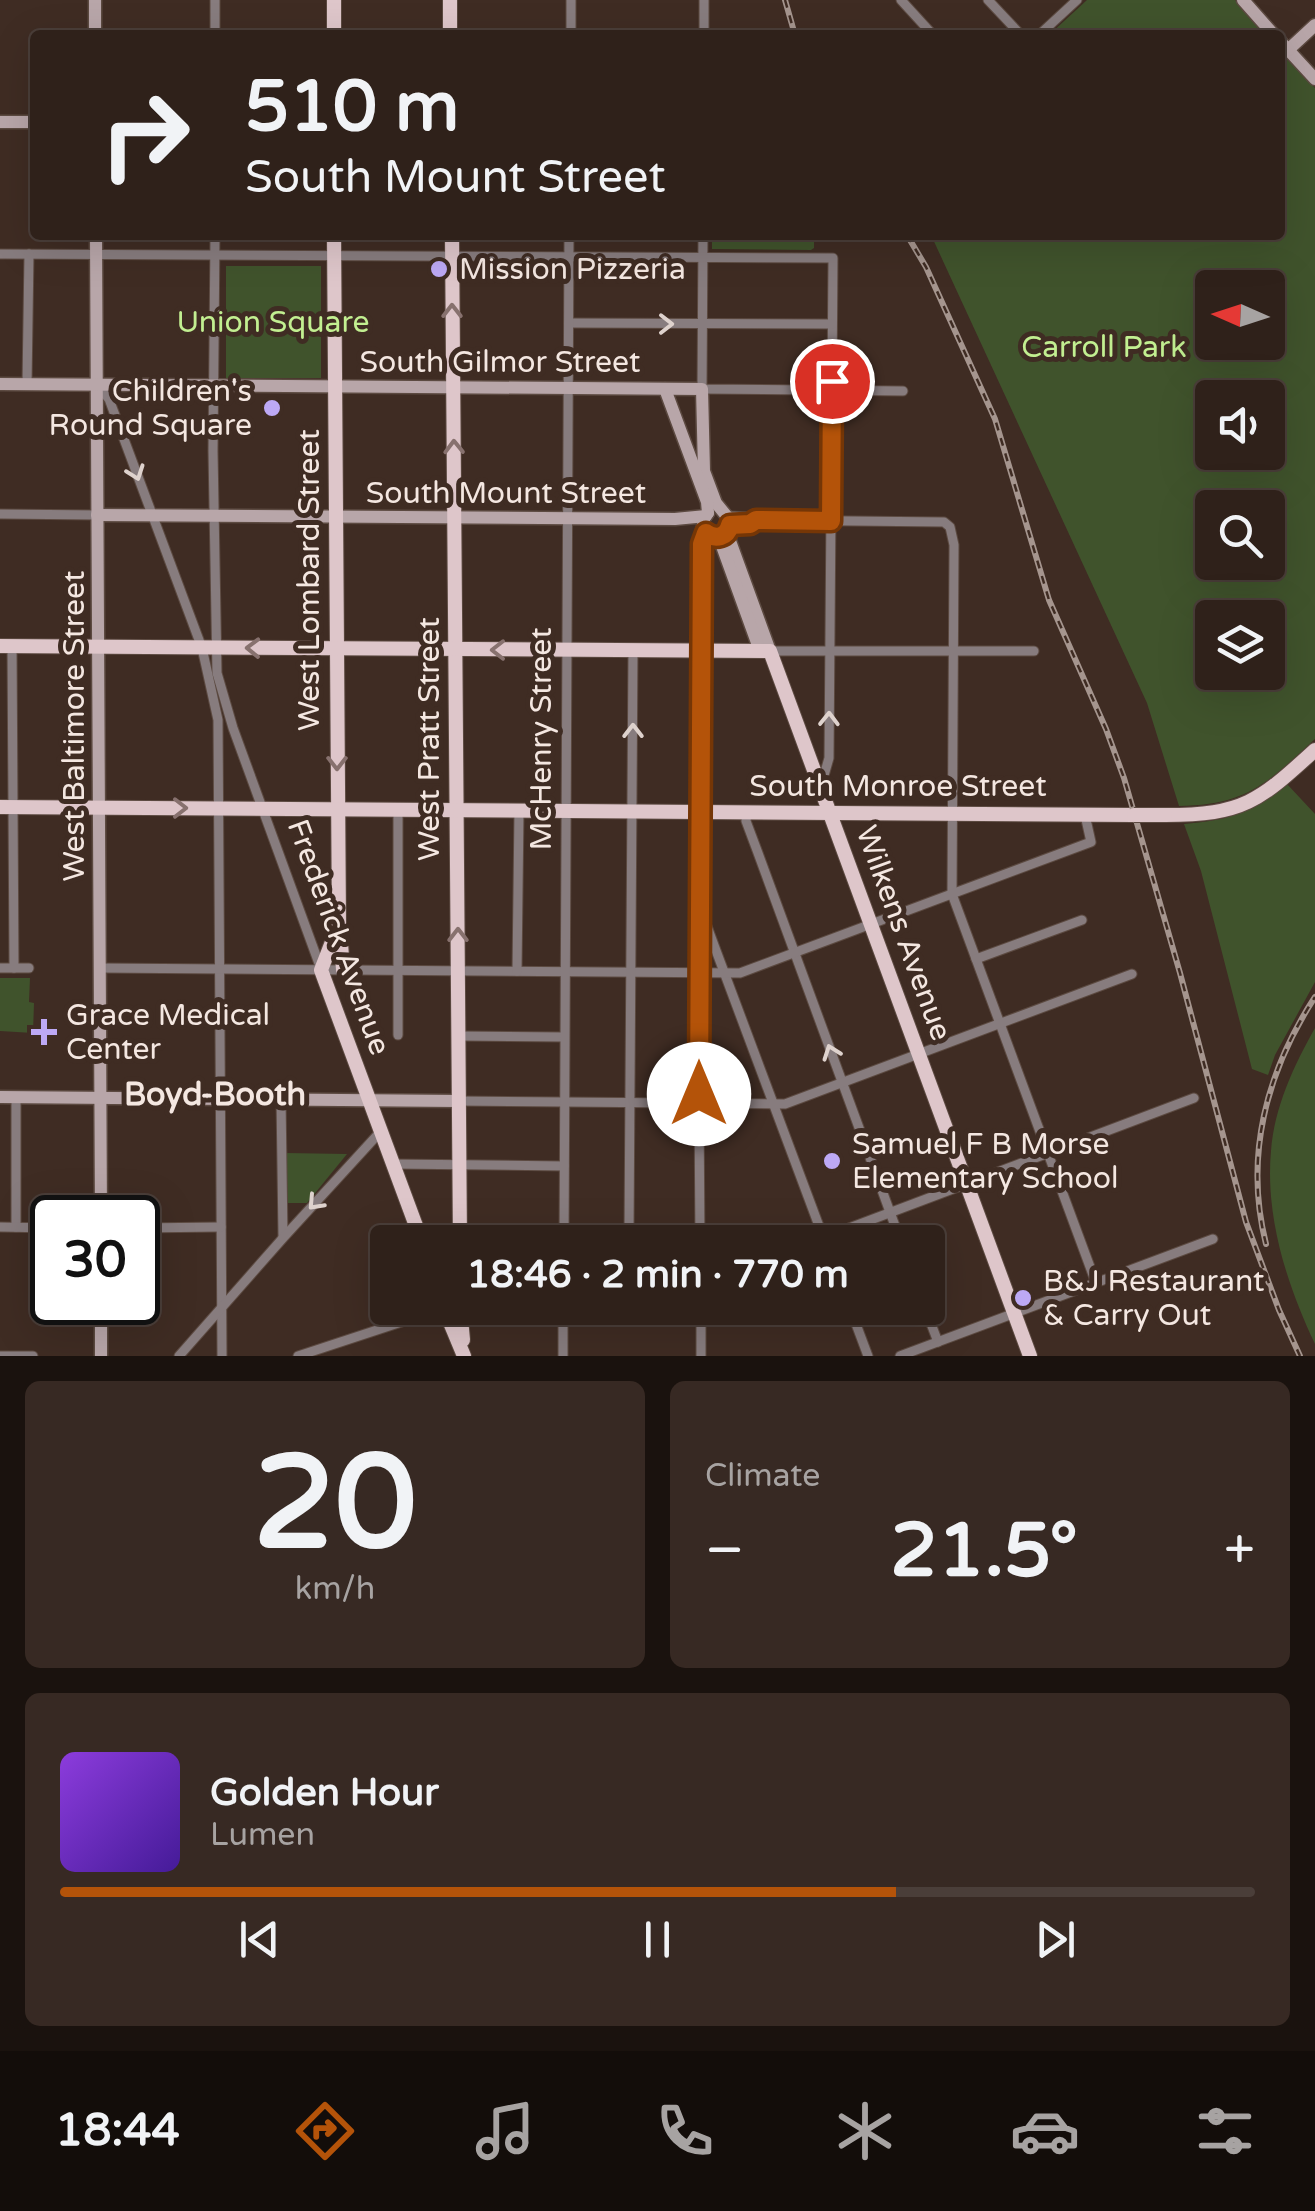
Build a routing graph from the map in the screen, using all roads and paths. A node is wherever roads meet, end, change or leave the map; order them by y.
1 (95, 0) edge
2 (215, 0) edge
3 (334, 0) edge
4 (450, 0) edge
5 (571, 0) edge
6 (704, 0) edge
7 (901, 0) edge
8 (988, 0) edge
9 (1243, 0) edge
10 (1075, 1) edge
11 (1315, 25) edge
12 (95, 30) edge
13 (215, 30) edge
14 (334, 30) edge
15 (450, 30) edge
16 (571, 30) edge
17 (704, 30) edge
18 (928, 30) edge
19 (1016, 30) edge
20 (1044, 30) edge
21 (1270, 30) edge
22 (1285, 45) edge
23 (1285, 47) edge
24 (1315, 79) edge
25 (0, 122) edge
26 (30, 122) edge
27 (96, 240) edge
28 (215, 240) edge
29 (334, 240) edge
30 (452, 240) edge
31 (569, 240) edge
32 (702, 240) edge
33 (0, 254) edge
34 (29, 254) junction
35 (96, 255) junction
36 (215, 256) junction
37 (334, 256) junction
38 (452, 256) junction
39 (569, 257) junction
40 (702, 258) junction
41 (568, 323) junction
42 (702, 324) junction
43 (832, 324) junction
44 (0, 384) edge
45 (27, 384) junction
46 (97, 385) junction
47 (214, 385) junction
48 (335, 386) junction
49 (453, 387) junction
50 (568, 388) junction
51 (664, 389) junction
52 (702, 389) junction
53 (832, 391) junction
54 (903, 391) dead end
55 (0, 514) edge
56 (97, 516) junction
57 (152, 516) junction
58 (214, 516) junction
59 (336, 517) junction
60 (454, 518) junction
61 (567, 518) junction
62 (831, 521) junction
63 (717, 523) junction
64 (216, 623) junction
65 (193, 624) junction
66 (6, 646) edge
67 (99, 647) junction
68 (209, 648) junction
69 (336, 648) junction
70 (456, 649) junction
71 (566, 650) junction
72 (633, 650) junction
73 (700, 651) junction
74 (765, 651) junction
75 (830, 651) junction
76 (1034, 651) dead end
77 (954, 652) junction
78 (1315, 750) edge
79 (821, 787) junction
80 (6, 807) edge
81 (99, 808) junction
82 (218, 808) junction
83 (262, 808) junction
84 (338, 808) junction
85 (398, 810) junction
86 (457, 810) junction
87 (519, 811) junction
88 (566, 811) junction
89 (632, 812) junction
90 (699, 812) junction
91 (747, 813) junction
92 (826, 814) junction
93 (952, 814) junction
94 (1088, 815) junction
95 (952, 894) junction
96 (699, 906) junction
97 (1082, 920) dead end
98 (339, 924) junction
99 (867, 926) junction
100 (795, 953) junction
101 (976, 959) junction
102 (0, 968) edge
103 (14, 968) junction
104 (28, 968) dead end
105 (100, 968) junction
106 (219, 969) junction
107 (321, 970) junction
108 (342, 970) junction
109 (398, 970) junction
110 (458, 971) junction
111 (518, 971) junction
112 (565, 972) junction
113 (631, 972) junction
114 (698, 973) junction
115 (725, 973) junction
116 (1132, 974) dead end
117 (999, 1024) junction
118 (398, 1035) dead end
119 (458, 1036) junction
120 (564, 1037) junction
121 (915, 1056) junction
122 (842, 1082) junction
123 (0, 1098) edge
124 (16, 1098) junction
125 (100, 1098) junction
126 (1194, 1098) dead end
127 (220, 1099) junction
128 (281, 1099) junction
129 (369, 1100) junction
130 (458, 1101) junction
131 (564, 1102) junction
132 (631, 1102) junction
133 (699, 1103) junction
134 (774, 1104) junction
135 (381, 1132) junction
136 (1048, 1153) junction
137 (394, 1164) junction
138 (459, 1164) junction
139 (564, 1166) junction
140 (962, 1185) junction
141 (101, 1195) edge
142 (890, 1213) junction
143 (416, 1225) edge
144 (460, 1225) edge
145 (564, 1225) edge
146 (629, 1225) edge
147 (700, 1225) edge
148 (819, 1225) edge
149 (858, 1225) edge
150 (895, 1225) edge
151 (0, 1227) edge
152 (16, 1227) junction
153 (30, 1227) edge
154 (222, 1227) junction
155 (160, 1228) edge
156 (283, 1238) junction
157 (1214, 1240) dead end
158 (1096, 1283) junction
159 (222, 1309) junction
160 (1010, 1315) junction
161 (101, 1325) edge
162 (392, 1325) edge
163 (451, 1325) edge
164 (462, 1325) edge
165 (564, 1325) edge
166 (701, 1325) edge
167 (856, 1325) edge
168 (932, 1325) edge
169 (222, 1335) junction
170 (938, 1342) junction
171 (0, 1356) edge
172 (32, 1356) edge
173 (101, 1356) edge
174 (179, 1356) edge
175 (222, 1356) edge
176 (232, 1356) edge
177 (298, 1356) edge
178 (465, 1356) edge
179 (563, 1356) edge
180 (701, 1356) edge
181 (868, 1356) edge
182 (900, 1356) edge
183 (1020, 1356) edge
184 (1030, 1356) edge

1 - 12 street
2 - 13 street
3 - 14 main road
4 - 15 main road
5 - 16 street
6 - 17 street
7 - 18 street
8 - 19 street
9 - 21 street
10 - 20 street
11 - 22 street
23 - 24 street
25 - 26 street
27 - 35 street, West Baltimore Street
28 - 36 street
29 - 37 main road, West Lombard Street
30 - 38 main road, West Pratt Street
31 - 39 street, McHenry Street
32 - 40 street
33 - 34 street
34 - 35 street
34 - 45 street
35 - 36 street
35 - 46 street, West Baltimore Street
36 - 37 street
36 - 47 street
37 - 38 street
37 - 48 main road, West Lombard Street
38 - 39 street
49 -> 38 main road, West Pratt Street
39 - 40 street
39 - 41 street, McHenry Street
40 - 42 street
40 - 43 street
41 -> 42 street
41 - 50 street, McHenry Street
42 - 43 street
42 - 52 street
43 - 53 street
44 - 45 street, South Gilmor Street
45 - 46 street, South Gilmor Street
46 - 47 street, South Gilmor Street
46 - 56 street, West Baltimore Street
46 -> 57 street, Frederick Avenue
47 - 48 street, South Gilmor Street
47 - 58 street
48 - 49 street, South Gilmor Street
48 - 59 main road, West Lombard Street
49 - 50 street, South Gilmor Street
60 -> 49 main road, West Pratt Street
50 - 51 street, South Gilmor Street
50 - 61 street, McHenry Street
51 - 52 street, South Gilmor Street
51 - 63 street, Wilkens Avenue
52 - 53 street, South Gilmor Street
52 - 63 street, Wilkens Avenue
53 - 54 street, South Gilmor Street
53 - 62 street
55 - 56 street
56 - 57 street, South Mount Street
56 - 67 street, West Baltimore Street
57 - 58 street, South Mount Street
57 - 65 street, Frederick Avenue
58 - 59 street, South Mount Street
58 - 64 street
59 - 60 street, South Mount Street
59 - 69 main road, West Lombard Street
60 - 61 street, South Mount Street
60 - 70 main road, West Pratt Street
61 - 63 street, South Mount Street
61 - 71 street, McHenry Street
62 - 63 street, South Mount Street
62 - 75 street
62 - 77 street, South Mount Street
63 - 73 street
63 - 74 street, Wilkens Avenue
64 - 65 street
64 - 68 street
65 - 68 street, Frederick Avenue
66 - 67 main road
66 - 80 street
67 - 68 main road
67 - 81 street, West Baltimore Street
69 -> 68 main road
68 - 82 street
68 - 83 street, Frederick Avenue
69 - 70 main road
69 -> 84 main road, West Lombard Street
71 -> 70 main road
70 - 86 main road, West Pratt Street
71 - 72 main road
71 - 88 street, McHenry Street
72 - 73 main road
89 -> 72 street
73 - 74 main road
73 - 90 street
74 - 75 street
74 - 79 main road, Wilkens Avenue
74 - 92 main road, Wilkens Avenue
75 - 77 street
79 -> 75 street
76 - 77 street
77 - 93 street
78 - 94 main road, South Monroe Street, bridge
79 - 92 main road, Wilkens Avenue
80 - 81 main road, South Monroe Street
80 - 103 street
81 -> 82 main road, South Monroe Street
81 - 105 street, West Baltimore Street
82 - 83 main road, South Monroe Street
82 - 106 street
83 - 84 main road, South Monroe Street
83 - 107 street, Frederick Avenue
84 - 85 main road, South Monroe Street
84 - 98 main road, West Lombard Street
85 - 86 main road, South Monroe Street
85 - 109 street
86 - 87 main road, South Monroe Street
110 -> 86 main road, West Pratt Street
87 - 88 main road, South Monroe Street
87 - 111 street
88 - 89 main road, South Monroe Street
88 - 112 street, McHenry Street
89 - 90 main road, South Monroe Street
89 - 113 street
90 - 91 main road, South Monroe Street
90 - 96 street
91 - 92 main road, South Monroe Street
91 - 100 street
92 - 93 main road, South Monroe Street
92 - 99 main road, Wilkens Avenue
93 - 94 main road, South Monroe Street
93 - 95 street
94 - 95 street
95 - 99 street
95 - 101 street
96 - 114 street
96 - 115 street
97 - 101 street
98 - 107 main road, West Lombard Street
98 - 108 main road, West Lombard Street
99 - 100 street
99 - 121 main road, Wilkens Avenue
100 - 115 street
122 -> 100 street
101 - 117 street
102 - 103 street
103 - 104 street
105 - 106 street
105 - 125 street, West Baltimore Street
106 - 107 street
106 - 127 street
107 - 108 street
107 - 129 main road, Frederick Avenue
108 - 109 street
109 - 110 street
109 - 118 street
110 - 111 street
110 - 119 main road, West Pratt Street
111 - 112 street
112 - 113 street
112 - 120 street, McHenry Street
113 - 114 street
113 - 132 street
114 - 115 street
114 - 133 street
115 - 134 street
116 - 117 street
117 - 121 street
117 - 136 street
119 - 120 street
119 - 130 main road, West Pratt Street
120 - 131 street, McHenry Street
121 - 122 street
121 - 140 main road, Wilkens Avenue
122 - 134 street
122 - 142 street
123 - 124 street
124 - 125 street
124 - 152 street
125 - 127 street
125 - 141 street, West Baltimore Street
126 - 136 street
127 - 128 street
127 - 154 street
128 - 129 street
128 - 156 street
129 - 130 street
129 - 135 main road, Frederick Avenue
130 - 131 street
130 - 138 main road, West Pratt Street
131 - 132 street
131 - 139 street, McHenry Street
132 - 133 street
132 - 146 street
133 - 134 street
133 - 147 street
134 - 148 street
135 - 137 main road, Frederick Avenue
135 -> 156 street
136 - 140 street
136 - 158 street
137 - 138 street
137 - 143 main road, Frederick Avenue
138 - 139 street
138 - 144 main road, West Pratt Street
139 - 145 street, McHenry Street
140 - 142 street
140 - 160 main road, Wilkens Avenue
142 - 149 street
142 - 150 street
151 - 152 street
152 - 153 street
154 - 155 street
154 - 159 street
156 - 159 street
157 - 158 street
158 - 160 street
159 - 169 street
159 - 174 street
160 - 170 street
160 - 183 main road, Wilkens Avenue
160 - 184 main road, Wilkens Avenue
161 - 173 street
162 - 177 street
163 - 178 main road
164 - 178 main road
165 - 179 street
166 - 180 street
167 - 181 street
168 - 170 street
169 - 175 street
169 - 176 street
170 - 182 street
171 - 172 street

